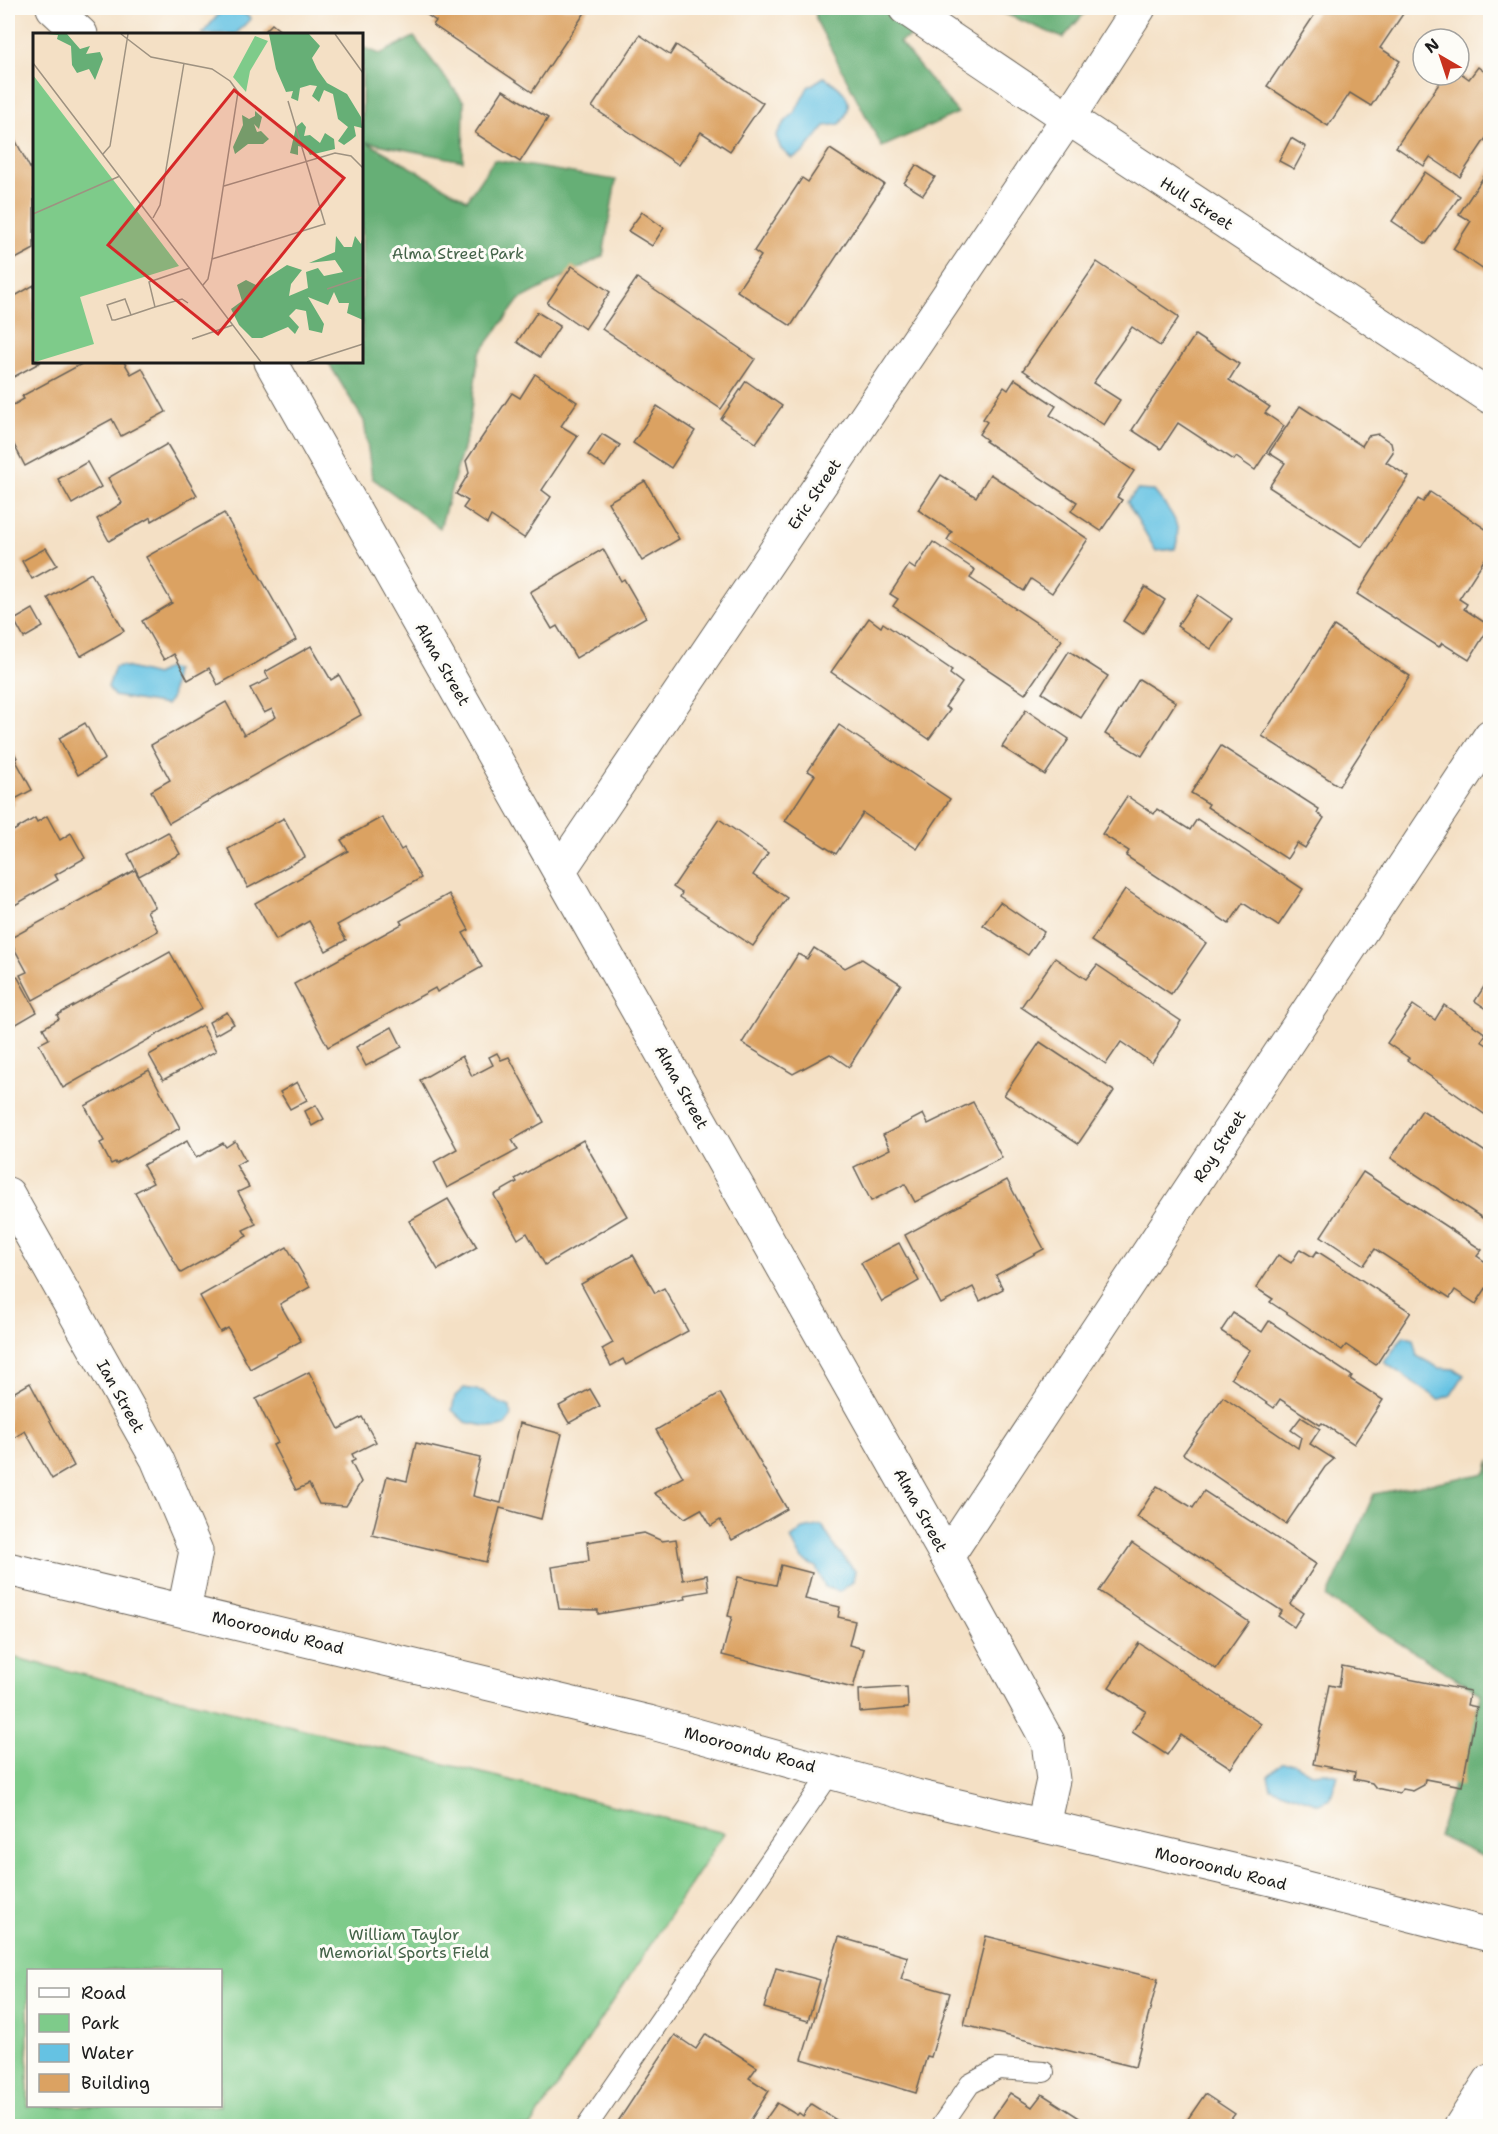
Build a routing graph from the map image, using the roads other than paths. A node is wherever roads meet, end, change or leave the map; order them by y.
1 (53, 8) edge
2 (905, 8) edge
3 (1139, 8) edge
4 (80, 33) edge
5 (1068, 118) junction
6 (272, 363) edge
7 (1491, 397) edge
8 (1491, 736) edge
9 (560, 870) junction
10 (8, 1194) edge
11 (947, 1557) junction
12 (8, 1569) edge
13 (184, 1610) junction
14 (831, 1772) junction
15 (1043, 1825) junction
16 (1491, 1935) edge
17 (1044, 2072) dead end
18 (1491, 2081) edge
19 (586, 2127) edge
20 (941, 2127) edge
21 (1461, 2127) edge

1 - 4 street
2 - 5 street, Hull Street
3 - 5 street, Eric Street
5 - 7 street, Hull Street
5 - 9 street, Eric Street
6 - 9 street, Alma Street
8 - 11 street, Roy Street
9 - 11 street, Alma Street
10 - 13 street, Ian Street
11 - 15 street, Alma Street
12 - 13 street, Mooroondu Road
13 - 14 street, Mooroondu Road
14 - 15 street, Mooroondu Road
14 - 19 lane
15 - 16 street, Mooroondu Road
17 - 20 lane
18 - 21 street

